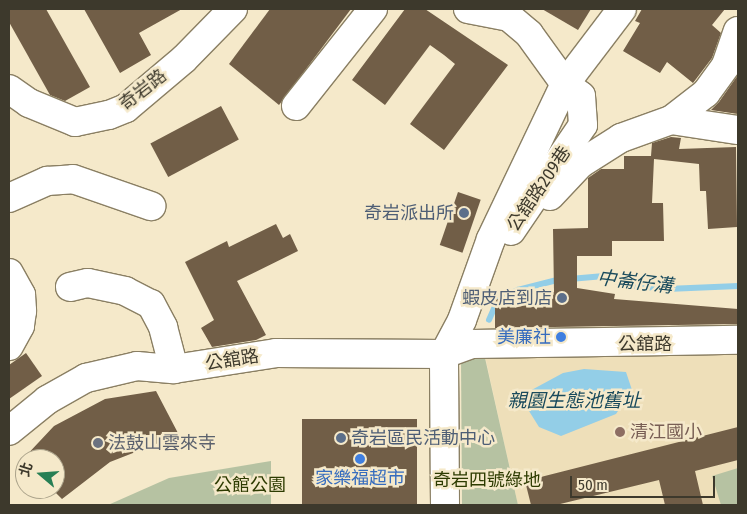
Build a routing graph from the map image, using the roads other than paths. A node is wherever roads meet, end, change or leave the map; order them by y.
1 (233, 9) edge
2 (373, 9) edge
3 (468, 9) edge
4 (622, 9) edge
5 (738, 31) edge
6 (565, 84) junction
7 (9, 89) edge
8 (296, 106) dead end
9 (671, 120) junction
10 (738, 130) edge
11 (9, 198) edge
12 (151, 206) dead end
13 (511, 230) junction
14 (9, 273) edge
15 (70, 287) dead end
16 (471, 296) junction
17 (738, 340) edge
18 (9, 346) edge
19 (444, 354) junction
20 (174, 369) junction
21 (9, 431) edge
22 (444, 505) edge

1 - 7 street, 奇岩路
2 - 8 street
3 - 6 street, 公舘路209巷
4 - 6 street
5 - 9 street
6 - 13 street, 公舘路209巷
6 - 16 street, 公舘路209巷
9 - 10 street
9 - 13 street
11 - 12 street
13 - 16 street, 公舘路209巷
14 - 18 street
15 - 20 street
16 - 19 street, 公舘路209巷
17 - 19 street, 公舘路
19 - 20 street, 公舘路
19 - 22 street
20 - 21 street, 公舘路

